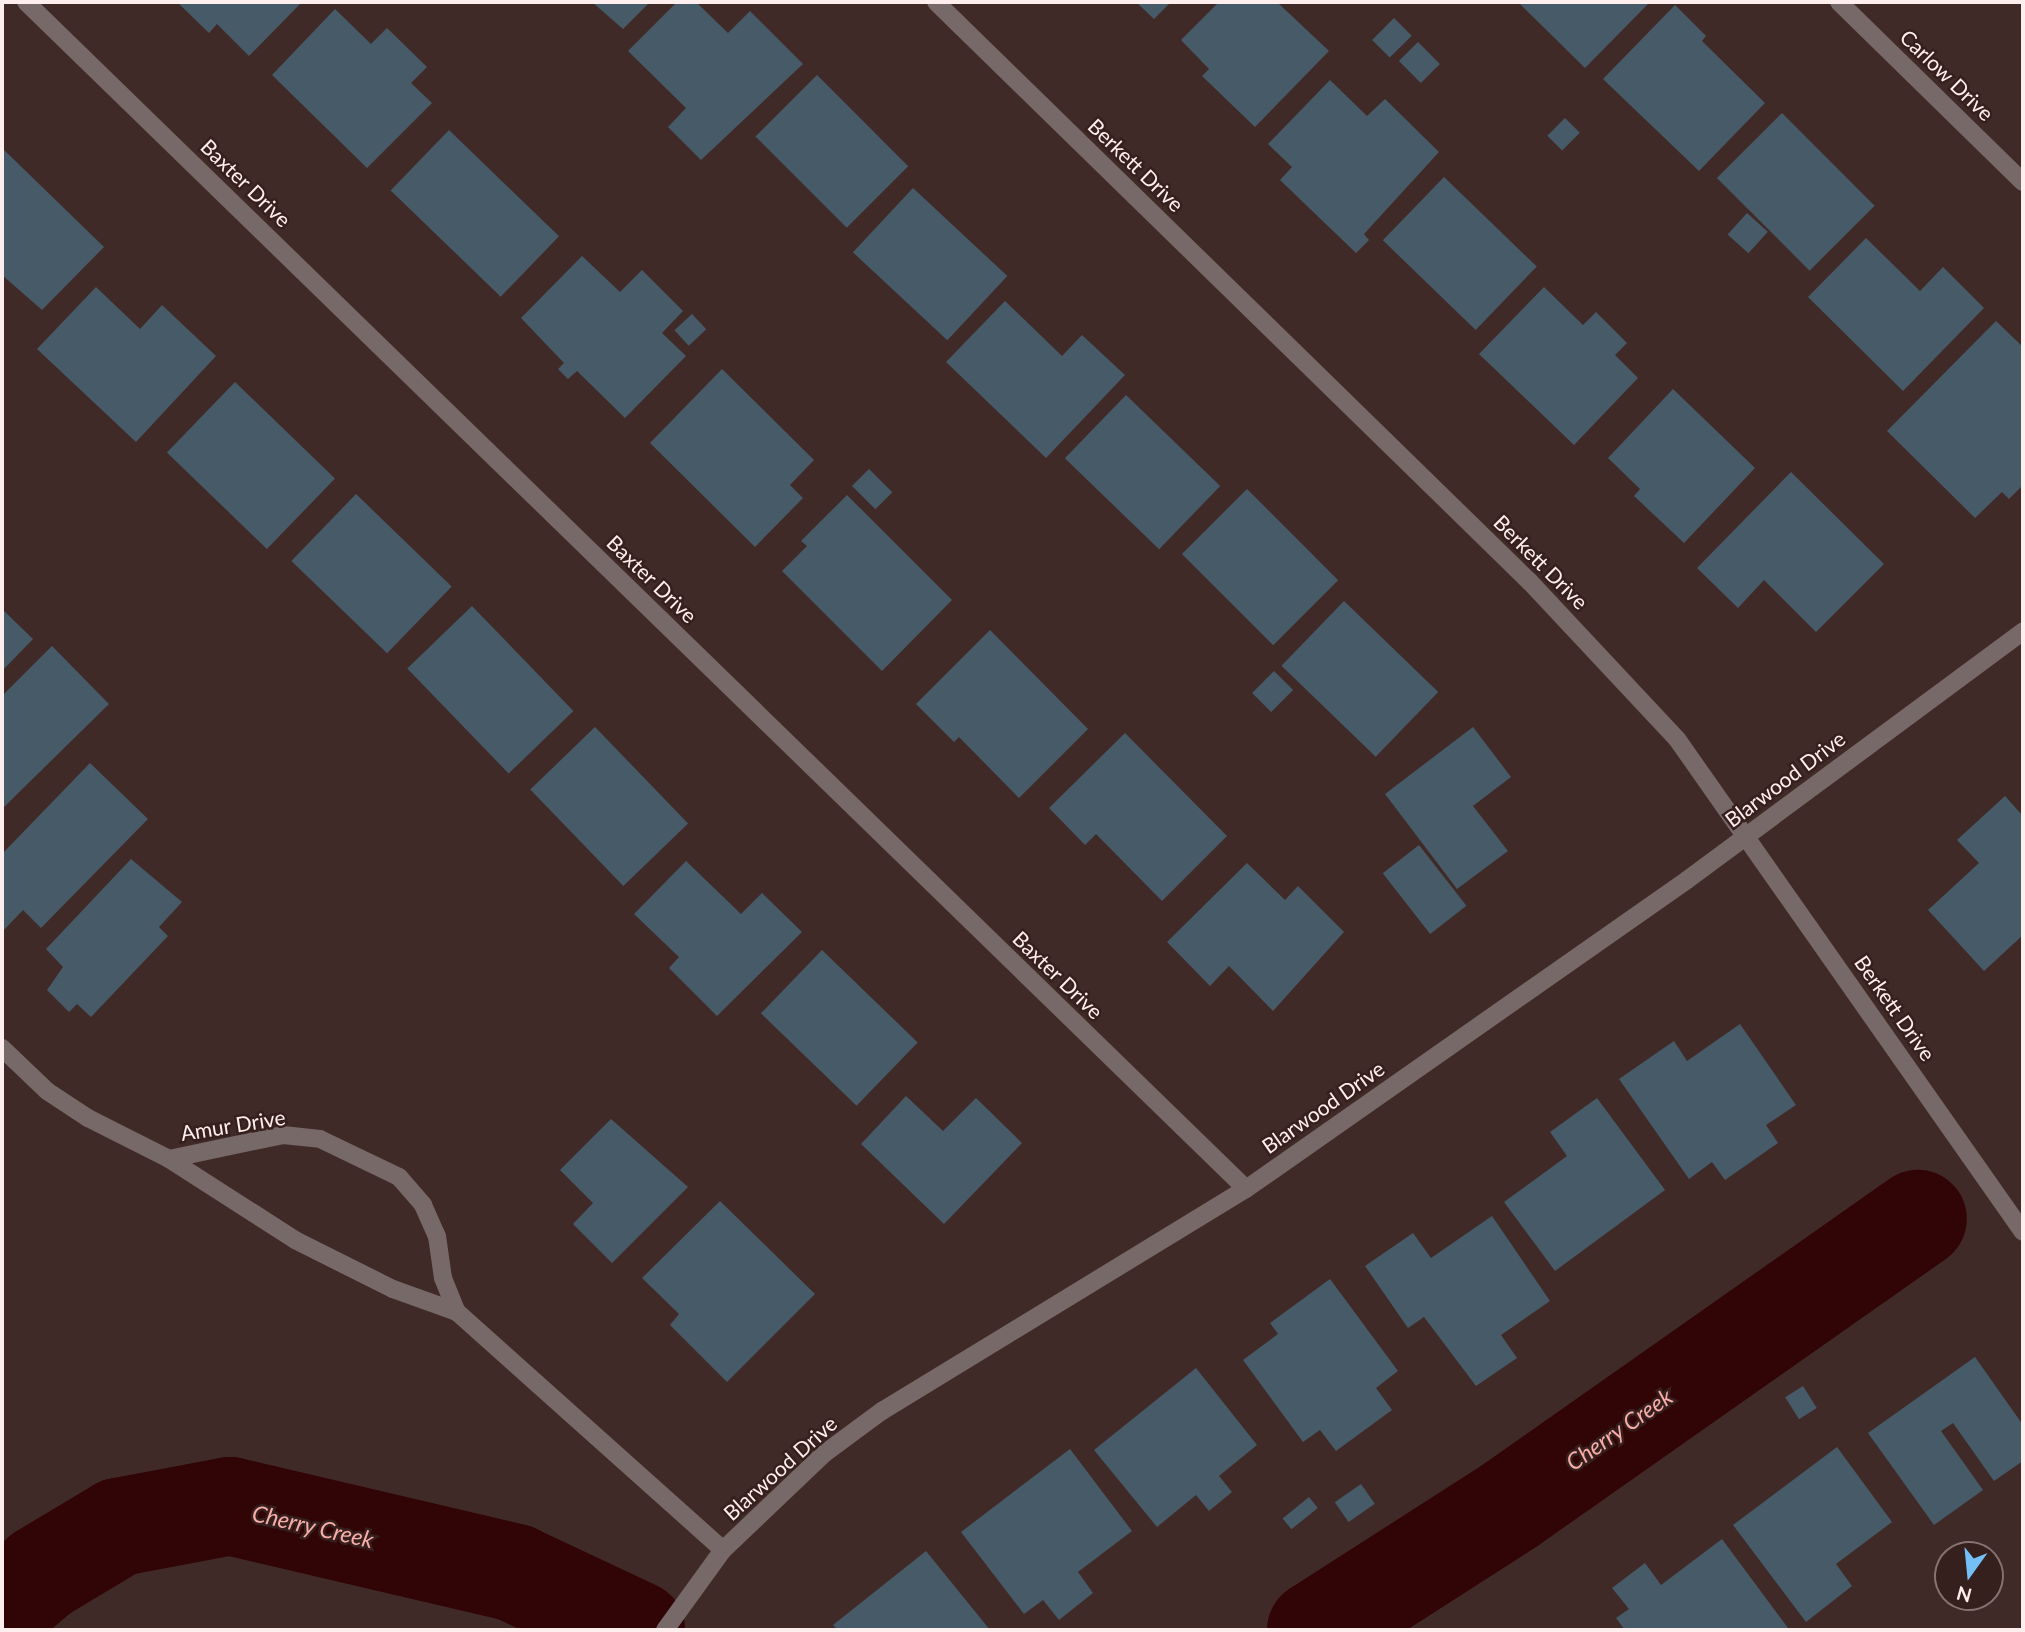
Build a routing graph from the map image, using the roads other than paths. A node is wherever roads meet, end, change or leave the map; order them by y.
1 (26, 2) edge
2 (936, 2) edge
3 (1839, 2) edge
4 (2023, 182) edge
5 (2023, 631) edge
6 (1748, 834) junction
7 (2, 1048) edge
8 (169, 1159) junction
9 (1245, 1189) junction
10 (2023, 1232) edge
11 (457, 1312) junction
12 (723, 1550) junction
13 (665, 1630) edge

1 - 9 street, Baxter Drive
2 - 6 street, Berkett Drive
3 - 4 street, Carlow Drive
5 - 6 street, Blarwood Drive
6 - 9 street, Blarwood Drive
6 - 10 street, Berkett Drive
7 - 8 street, Amur Drive
8 - 11 street, Amur Drive
8 - 11 street, Amur Drive
9 - 12 street, Blarwood Drive
11 - 12 street, Amur Drive
12 - 13 street, Blarwood Drive

